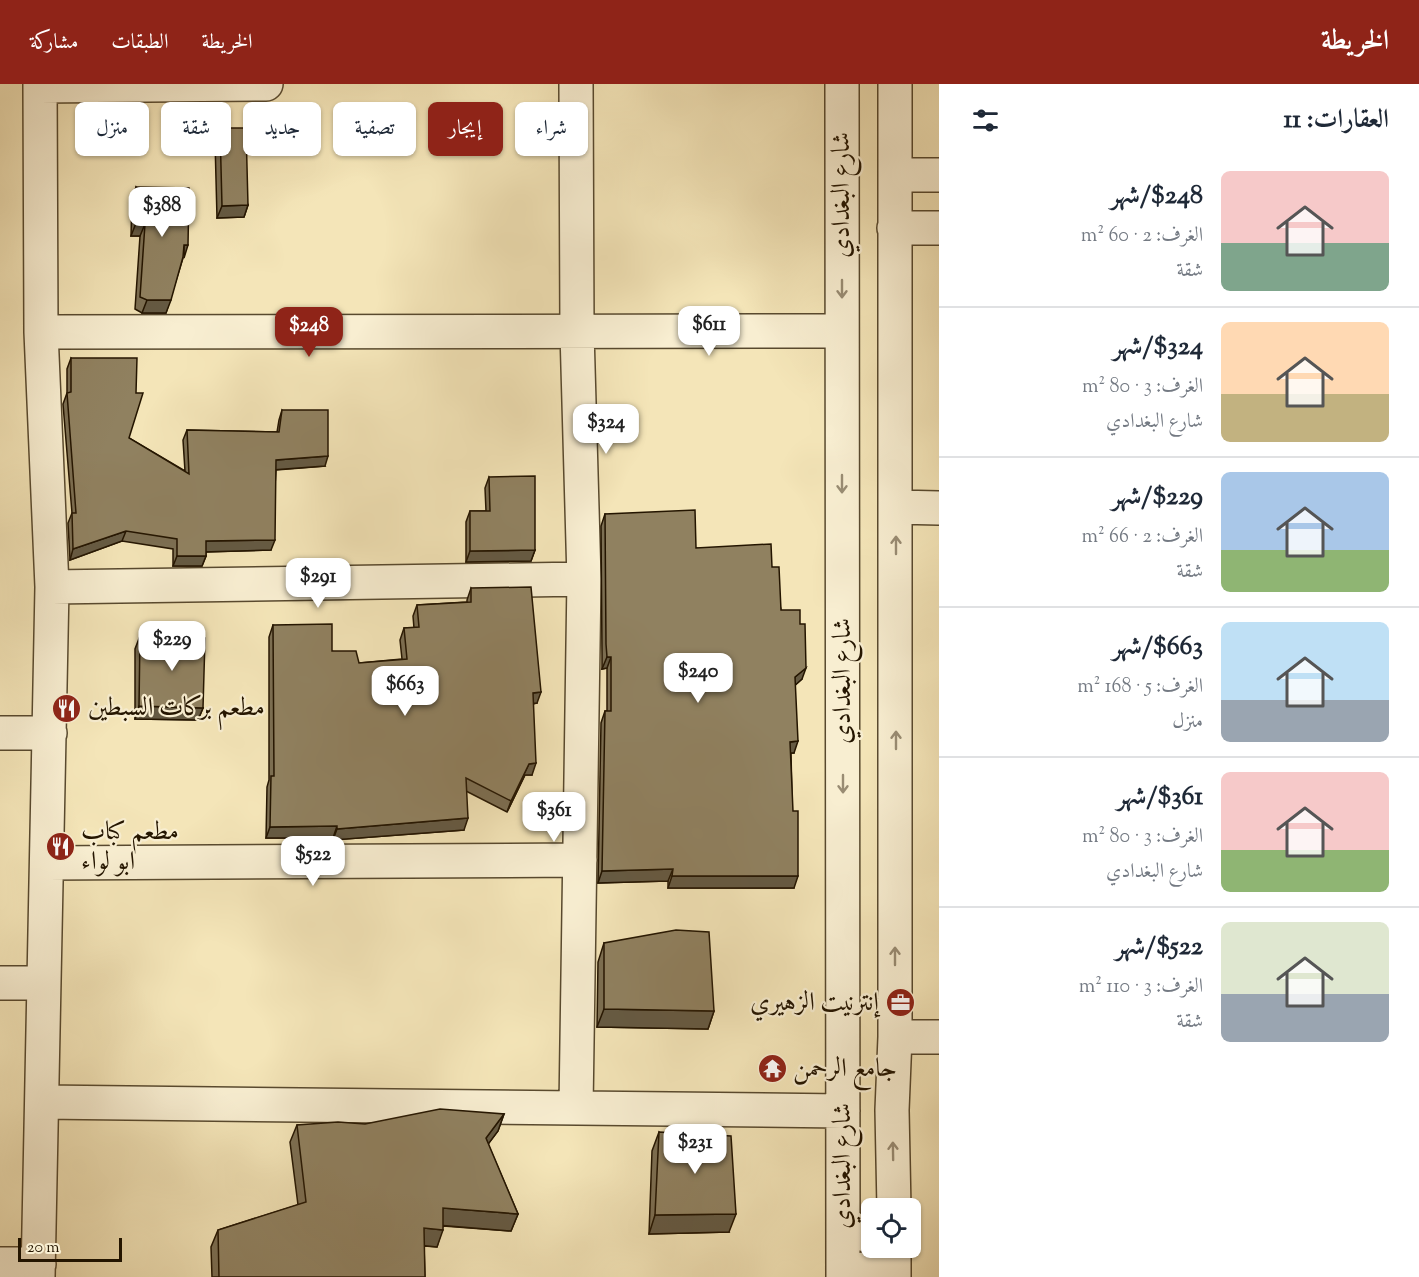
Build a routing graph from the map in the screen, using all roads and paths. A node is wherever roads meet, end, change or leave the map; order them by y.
1 (266, 84) edge
2 (576, 84) edge
3 (842, 84) edge
4 (895, 84) edge
5 (40, 85) edge
6 (896, 175) junction
7 (939, 176) edge
8 (894, 228) junction
9 (939, 228) edge
10 (842, 331) junction
11 (41, 332) junction
12 (577, 332) junction
13 (896, 507) junction
14 (939, 508) edge
15 (584, 579) junction
16 (52, 587) junction
17 (0, 733) edge
18 (50, 733) junction
19 (580, 861) junction
20 (46, 863) junction
21 (0, 982) edge
22 (44, 983) junction
23 (895, 1037) junction
24 (939, 1037) edge
25 (42, 1102) junction
26 (576, 1108) junction
27 (843, 1111) junction
28 (894, 1198) edge
29 (843, 1220) junction
30 (861, 1234) edge
31 (894, 1258) edge
32 (0, 1264) edge
33 (38, 1270) edge
34 (843, 1277) edge
35 (849, 1277) edge
36 (885, 1277) edge
37 (894, 1277) edge

1 - 5 street
2 - 12 street
3 -> 10 street, شارع البغدادي
4 - 6 street, شارع البغدادي
5 - 11 street
6 - 7 street
6 - 8 street, شارع البغدادي
8 - 9 street
8 - 13 street, شارع البغدادي
10 - 12 street
10 -> 27 street, شارع البغدادي
11 - 12 street
11 - 16 street
12 - 15 street
13 - 14 street
23 -> 13 street, شارع البغدادي
15 - 16 street
15 - 19 street
16 - 18 street
17 - 18 street
18 - 20 street
19 - 20 street
19 - 26 street
20 - 22 street
21 - 22 street
22 - 25 street
23 - 24 street
28 -> 23 street, شارع البغدادي
25 - 26 street
25 - 33 street
26 - 27 street
27 - 29 street, شارع البغدادي
29 - 30 street
29 - 34 street, شارع البغدادي
31 - 37 street
32 - 33 street
35 - 36 street

